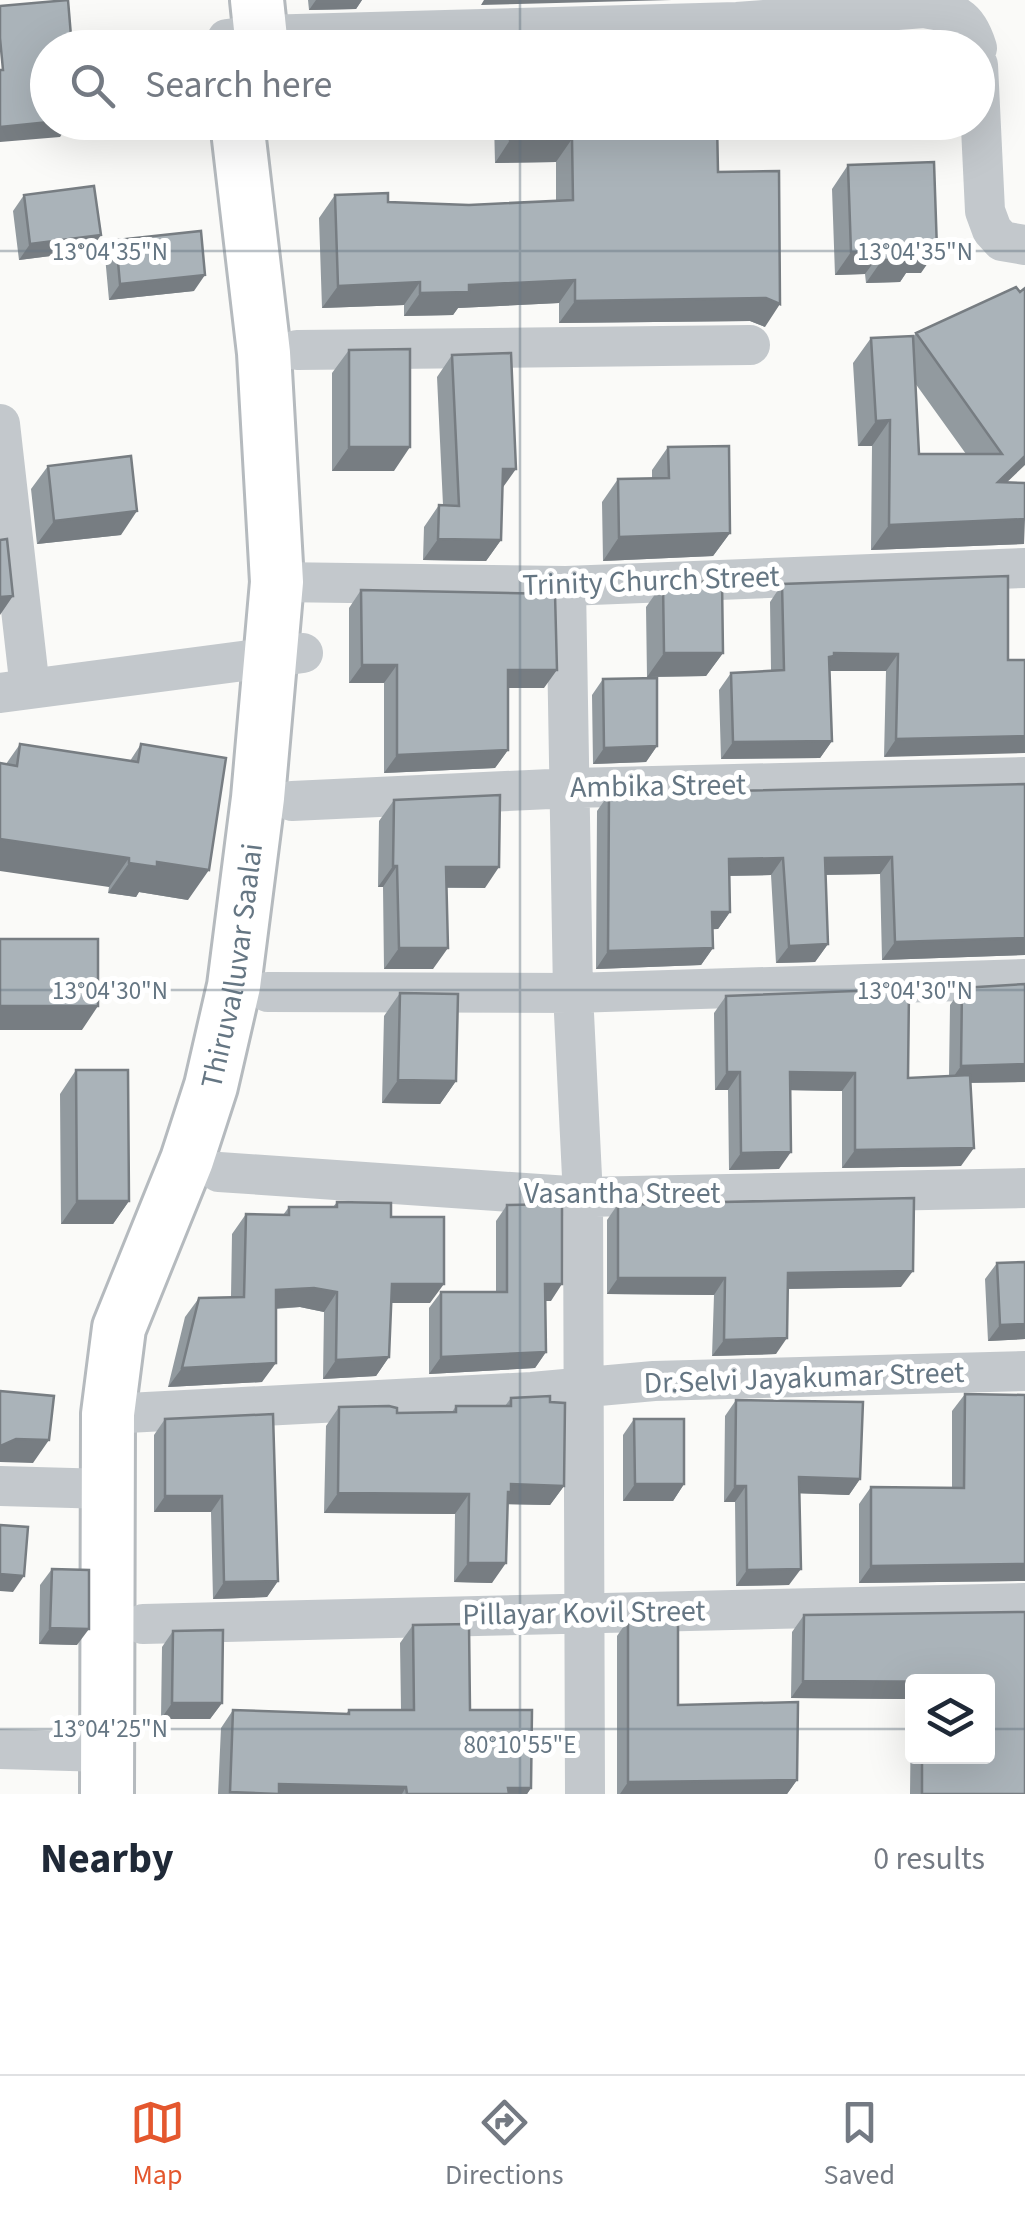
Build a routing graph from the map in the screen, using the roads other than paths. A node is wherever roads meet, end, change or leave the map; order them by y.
1 (736, 11) edge
2 (243, 28) edge
3 (969, 30) edge
4 (239, 140) edge
5 (273, 140) edge
6 (982, 140) edge
7 (1022, 246) edge
8 (750, 345) dead end
9 (298, 350) junction
10 (0, 424) edge
11 (1025, 568) edge
12 (293, 583) junction
13 (566, 586) junction
14 (286, 655) junction
15 (15, 691) edge
16 (1025, 777) edge
17 (572, 788) junction
18 (292, 801) junction
19 (1025, 979) edge
20 (268, 992) junction
21 (573, 993) junction
22 (219, 1172) junction
23 (1025, 1188) edge
24 (583, 1197) junction
25 (1025, 1371) edge
26 (583, 1387) junction
27 (125, 1413) junction
28 (0, 1486) edge
29 (108, 1489) junction
30 (1025, 1602) edge
31 (583, 1612) junction
32 (142, 1624) junction
33 (0, 1749) edge
34 (106, 1773) edge
35 (142, 1794) edge
36 (586, 1794) edge

1 - 2 street
1 - 3 street
4 - 12 main road, Thiruvalluvar Saalai
5 - 9 main road, Thiruvalluvar Saalai
6 - 7 street
8 - 9 street
9 - 12 main road, Thiruvalluvar Saalai
10 - 15 street
11 - 13 street, Trinity Church Street
12 - 13 street, Trinity Church Street
12 - 14 main road, Thiruvalluvar Saalai
13 - 17 street
14 - 15 street
14 - 18 main road, Thiruvalluvar Saalai
14 - 27 main road, Thiruvalluvar Saalai
16 - 17 street, Ambika Street
17 - 18 street, Ambika Street
17 - 21 street
18 - 20 main road, Thiruvalluvar Saalai
19 - 21 street
20 - 21 street
20 - 22 main road, Thiruvalluvar Saalai
21 - 24 street
22 - 24 street, Vasantha Street
22 - 27 main road, Thiruvalluvar Saalai
23 - 24 street, Vasantha Street
24 - 26 street
25 - 26 street, Dr.Selvi Jayakumar Street
26 - 27 street, Dr.Selvi Jayakumar Street
26 - 31 street
27 - 29 main road, Thiruvalluvar Saalai
27 - 32 main road, Thiruvalluvar Saalai
28 - 29 street
29 - 34 main road, Thiruvalluvar Saalai
30 - 31 street, Pillayar Kovil Street
31 - 32 street, Pillayar Kovil Street
31 - 36 street
32 - 35 main road, Thiruvalluvar Saalai
33 - 34 street

